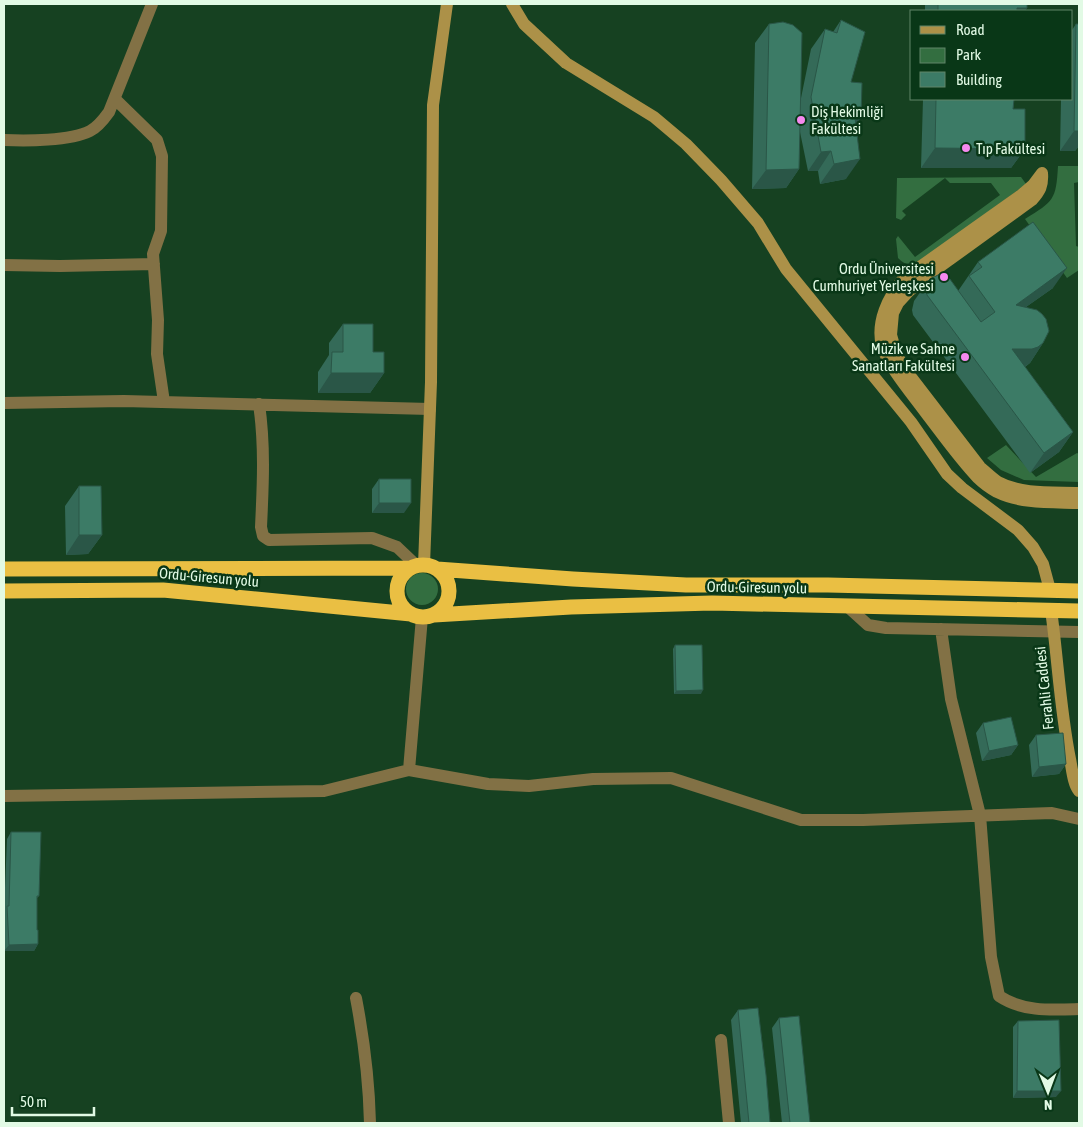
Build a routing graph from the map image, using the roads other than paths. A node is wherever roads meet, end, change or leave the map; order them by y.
1 (152, 4) edge
2 (447, 4) edge
3 (512, 4) edge
4 (115, 99) junction
5 (4, 140) edge
6 (154, 264) junction
7 (4, 265) edge
8 (164, 402) junction
9 (4, 403) edge
10 (259, 404) junction
11 (430, 409) junction
12 (1079, 493) edge
13 (1079, 503) edge
14 (422, 567) junction
15 (4, 569) edge
16 (1050, 590) junction
17 (4, 591) edge
18 (1079, 591) edge
19 (847, 606) junction
20 (1051, 610) junction
21 (1079, 611) edge
22 (422, 615) junction
23 (941, 629) junction
24 (1054, 630) junction
25 (1079, 632) edge
26 (409, 770) junction
27 (1079, 791) edge
28 (4, 796) edge
29 (980, 815) junction
30 (1079, 819) edge
31 (356, 998) dead end
32 (1079, 1008) edge
33 (721, 1040) dead end
34 (370, 1123) edge
35 (729, 1123) edge

1 - 4 street
2 - 11 street
3 - 16 street
4 - 5 street
4 - 6 street
6 - 7 street
6 - 8 street
8 - 9 street
8 - 10 street
10 - 11 street
10 - 14 street
11 - 14 street
12 - 13 street
14 - 15 highway, Ordu-Giresun yolu
14 - 16 highway, Ordu-Giresun yolu
14 - 22 highway
14 - 22 highway
16 - 18 highway, Ordu-Giresun yolu
17 - 22 highway, Ordu-Giresun yolu
19 - 20 highway, Ordu-Giresun yolu
19 - 22 highway, Ordu-Giresun yolu
19 - 23 street
20 - 21 highway, Ordu-Giresun yolu
20 - 24 street, Ferahli Caddesi
22 - 26 street
23 - 24 street
23 - 29 street
24 - 25 street
24 - 27 street, Ferahli Caddesi
26 - 28 street
26 - 29 street
29 - 30 street
29 - 32 street
31 - 34 street
33 - 35 street

